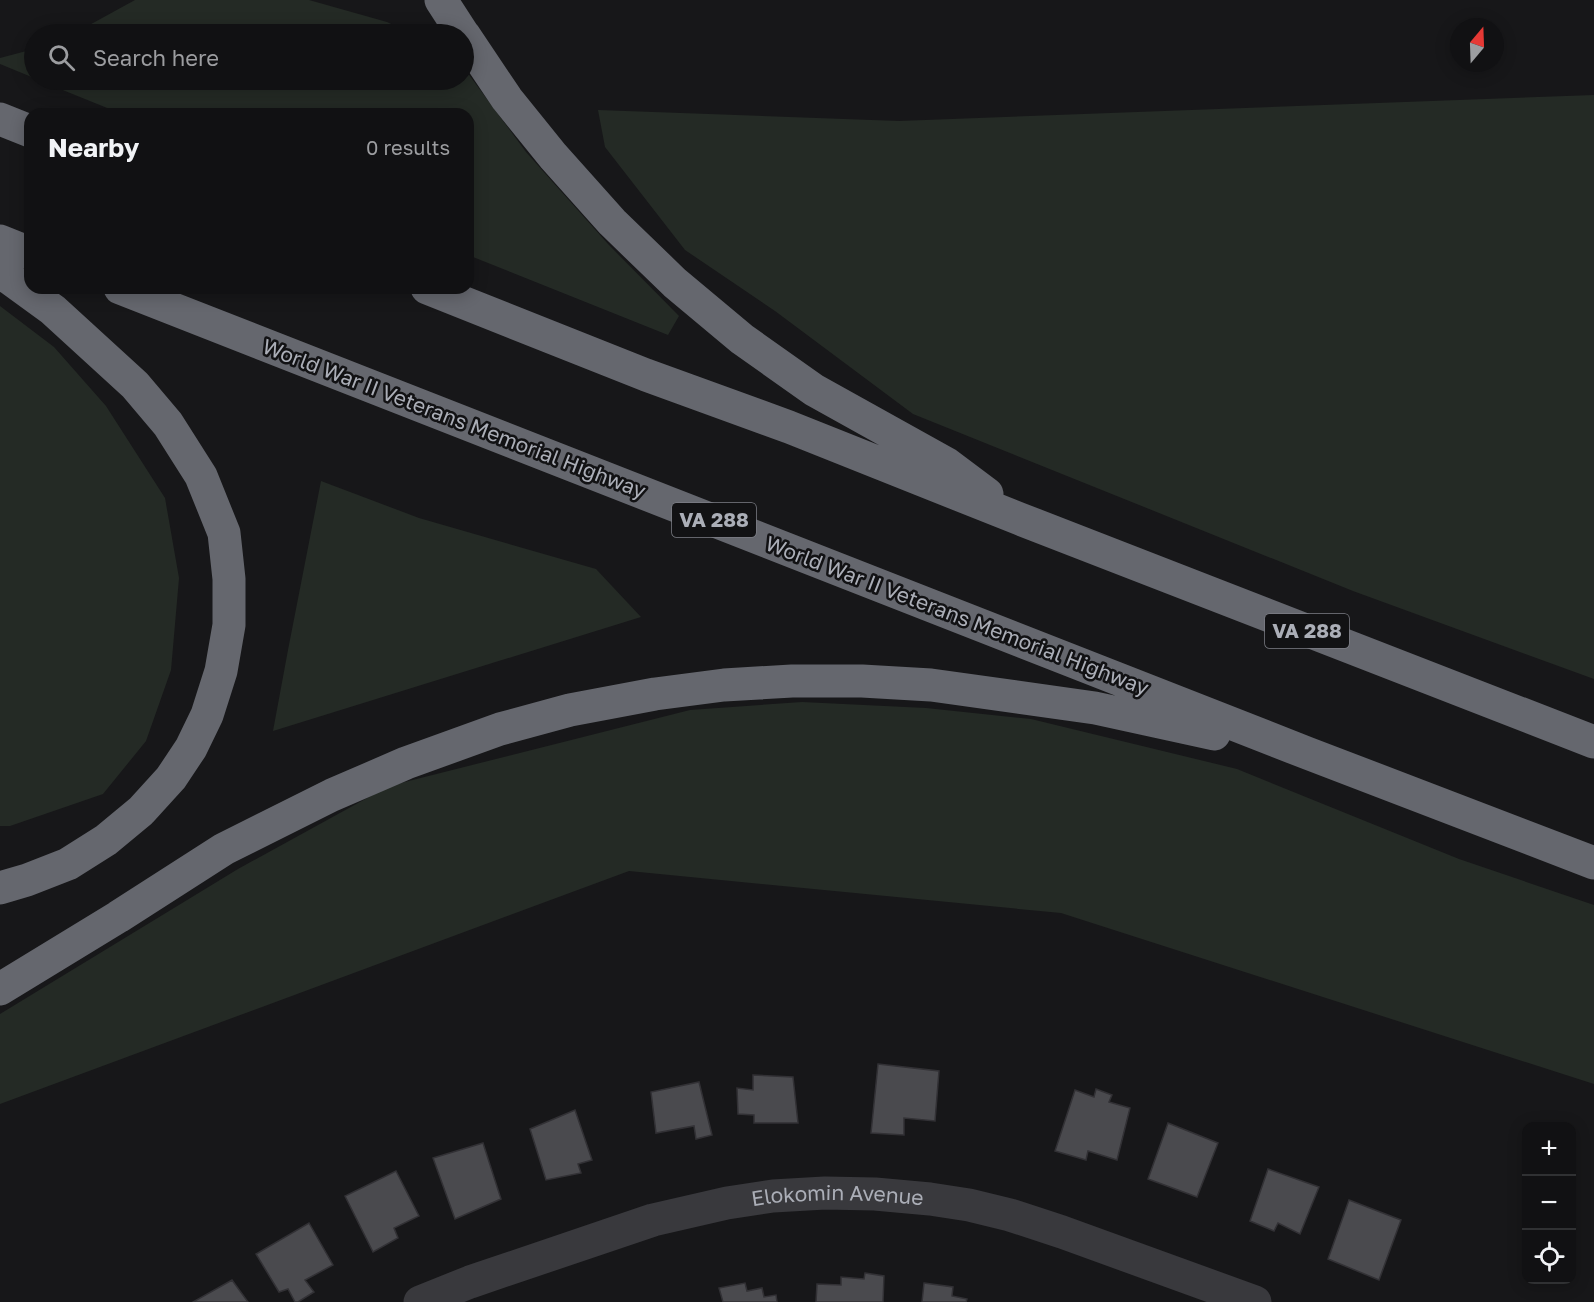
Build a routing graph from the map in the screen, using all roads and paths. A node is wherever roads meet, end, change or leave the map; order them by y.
1 (441, 0) edge
2 (456, 24) edge
3 (474, 51) edge
4 (0, 119) edge
5 (24, 129) edge
6 (0, 241) edge
7 (24, 251) edge
8 (0, 274) edge
9 (24, 289) edge
10 (31, 294) edge
11 (135, 294) edge
12 (442, 294) edge
13 (1020, 519) junction
14 (1594, 742) edge
15 (1307, 753) junction
16 (1594, 863) edge
17 (0, 888) edge
18 (0, 989) edge
19 (420, 1302) edge
20 (1255, 1302) edge

1 - 2 highway
3 - 13 highway
4 - 5 highway
6 - 7 highway
8 - 9 highway
10 - 17 highway
11 - 15 highway, World War II Veterans Memorial Highway / VA 288
12 - 13 highway, VA 288
13 - 14 highway, VA 288
15 - 16 highway, World War II Veterans Memorial Highway / VA 288
15 - 18 highway
19 - 20 street, Elokomin Avenue

